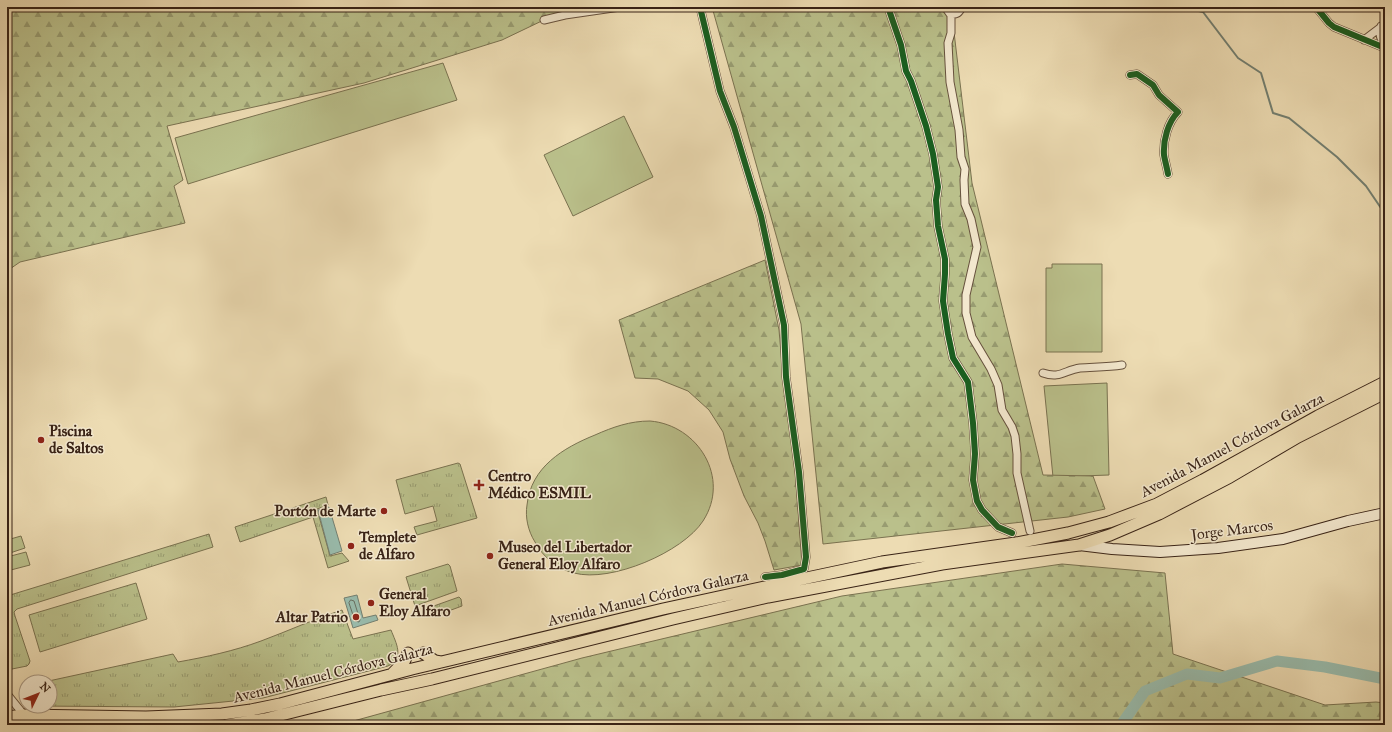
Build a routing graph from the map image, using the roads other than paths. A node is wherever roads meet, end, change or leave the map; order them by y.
1 (620, 7) edge
2 (700, 7) edge
3 (888, 7) edge
4 (945, 7) edge
5 (962, 7) edge
6 (1316, 7) edge
7 (952, 14) junction
8 (544, 20) dead end
9 (1383, 25) edge
10 (1364, 40) junction
11 (1385, 45) edge
12 (1385, 48) edge
13 (1130, 75) dead end
14 (1168, 174) dead end
15 (1122, 365) dead end
16 (1043, 373) dead end
17 (1385, 382) edge
18 (1385, 393) edge
19 (1320, 421) junction
20 (1385, 513) edge
21 (1030, 531) dead end
22 (1012, 533) dead end
23 (1079, 544) junction
24 (765, 577) dead end
25 (408, 653) dead end
26 (423, 653) dead end
27 (441, 662) junction
28 (392, 674) junction
29 (7, 694) edge
30 (24, 715) junction
31 (7, 717) edge
32 (49, 725) edge
33 (78, 725) edge
34 (227, 725) edge

1 - 8 street
2 - 24 street
3 - 22 street
4 - 7 street
5 - 7 street
6 - 10 street
7 - 21 street
9 - 10 street
9 - 11 street
10 - 12 street
13 - 14 street
15 - 16 street
17 - 19 main road, Avenida Manuel Córdova Galarza
18 - 19 main road, Avenida Manuel Córdova Galarza
19 - 23 main road, Avenida Manuel Córdova Galarza
19 - 27 main road, Avenida Manuel Córdova Galarza
20 - 23 main road, Jorge Marcos
23 - 34 main road, Avenida Manuel Córdova Galarza
25 - 28 main road
26 - 27 main road
27 - 28 main road, Avenida Manuel Córdova Galarza
28 - 30 main road, Avenida Manuel Córdova Galarza
29 - 30 street
30 - 31 main road, Avenida Manuel Córdova Galarza
32 - 33 main road

